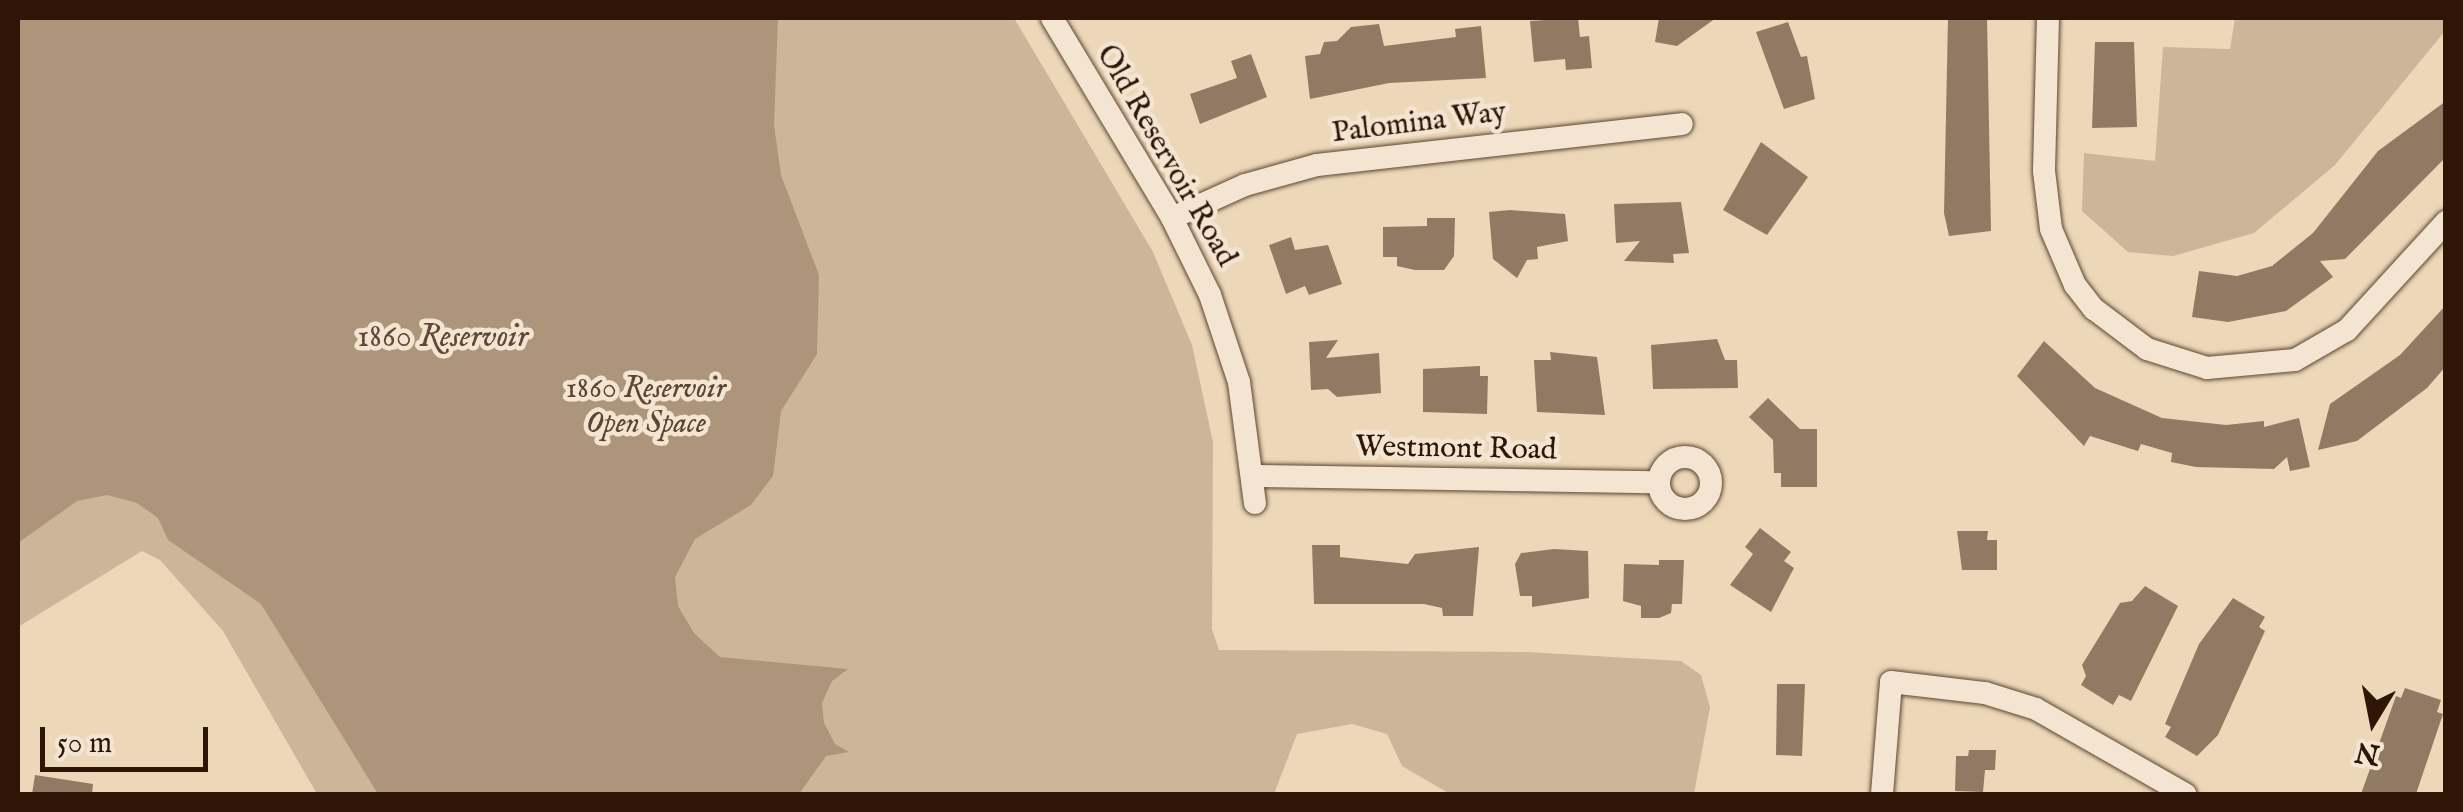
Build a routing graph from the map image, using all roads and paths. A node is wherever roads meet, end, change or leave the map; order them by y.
1 (1052, 18) edge
2 (2048, 18) edge
3 (1682, 124) dead end
4 (1172, 218) junction
5 (2446, 222) edge
6 (1254, 476) junction
7 (1658, 482) dead end
8 (1255, 503) dead end
9 (1882, 794) edge
10 (2185, 794) edge

1 - 4 street, Old Reservoir Road
2 - 5 street
3 - 4 street, Palomina Way
4 - 6 street, Old Reservoir Road
6 - 7 street, Westmont Road
6 - 8 street, Old Reservoir Road
9 - 10 street

